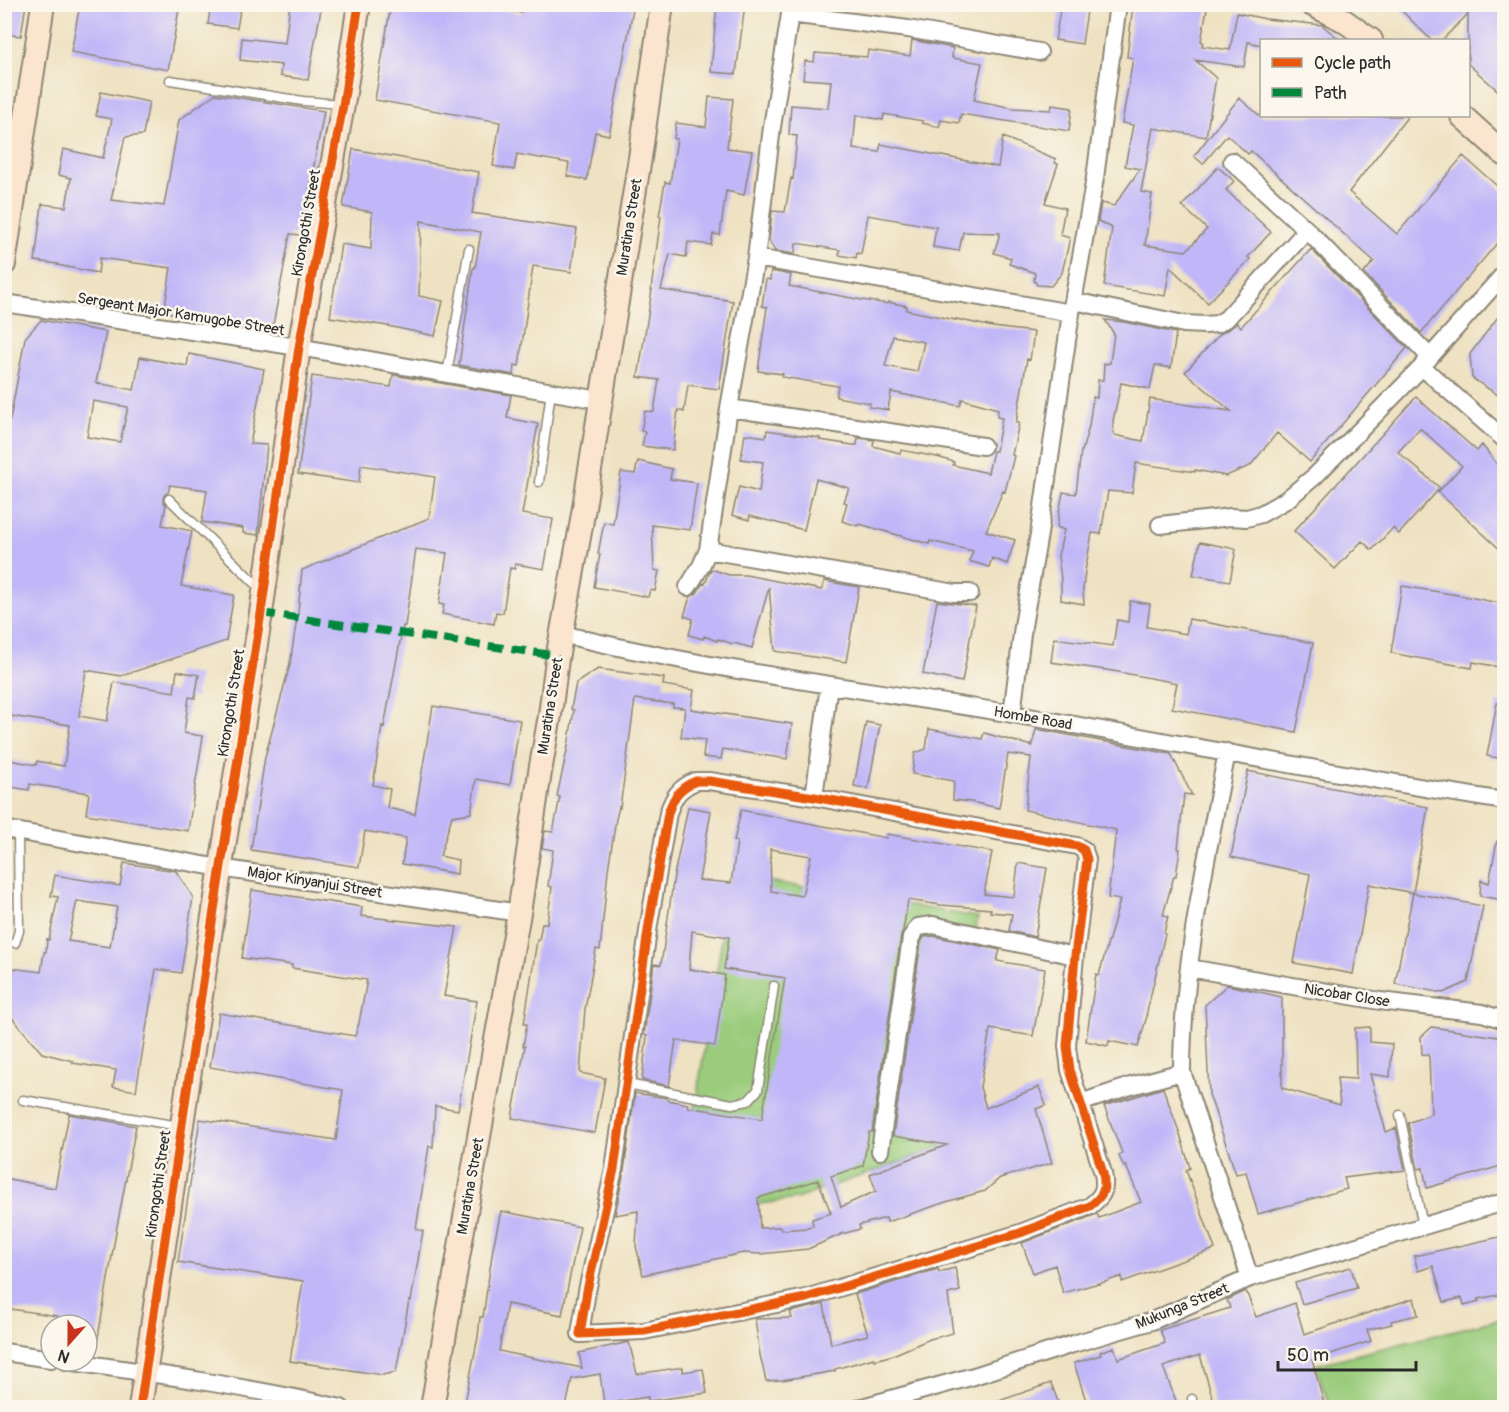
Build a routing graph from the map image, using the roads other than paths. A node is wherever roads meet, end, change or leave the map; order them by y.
1 (43, 4) edge
2 (359, 4) edge
3 (662, 4) edge
4 (1118, 4) edge
5 (1311, 4) edge
6 (790, 9) edge
7 (1370, 39) edge
8 (1039, 52) dead end
9 (170, 80) dead end
10 (343, 105) junction
11 (1463, 117) edge
12 (1504, 154) edge
13 (1232, 161) dead end
14 (1307, 231) junction
15 (469, 249) dead end
16 (756, 258) junction
17 (4, 264) edge
18 (1504, 274) edge
19 (4, 303) edge
20 (1072, 307) junction
21 (299, 347) junction
22 (1426, 362) junction
23 (447, 374) junction
24 (551, 390) junction
25 (600, 400) junction
26 (729, 408) junction
27 (1504, 439) edge
28 (982, 446) dead end
29 (539, 483) dead end
30 (169, 499) dead end
31 (1160, 525) dead end
32 (708, 550) junction
33 (688, 587) dead end
34 (264, 593) junction
35 (970, 594) dead end
36 (562, 634) junction
37 (829, 685) junction
38 (1012, 714) junction
39 (1227, 752) junction
40 (814, 797) junction
41 (1504, 801) edge
42 (11, 830) edge
43 (220, 868) junction
44 (519, 913) junction
45 (15, 943) dead end
46 (1075, 956) junction
47 (1190, 968) junction
48 (774, 986) dead end
49 (1504, 1020) edge
50 (1182, 1072) junction
51 (627, 1084) junction
52 (23, 1100) dead end
53 (1080, 1103) junction
54 (1400, 1115) dead end
55 (182, 1127) junction
56 (880, 1151) dead end
57 (1504, 1202) edge
58 (1423, 1226) junction
59 (1250, 1278) junction
60 (4, 1352) edge
61 (39, 1357) edge
62 (99, 1366) edge
63 (146, 1372) junction
64 (140, 1407) edge
65 (341, 1407) edge
66 (432, 1407) edge
67 (859, 1407) edge

1 - 17 street
2 - 10 street, Kirongothi Street
3 - 25 street, Muratina Street
4 - 20 street
5 - 7 street
6 - 8 street
6 - 16 street
9 - 10 lane
10 - 21 street, Kirongothi Street
11 - 12 street
13 - 14 street
14 - 20 street
14 - 22 street
15 - 23 lane
16 - 20 street
16 - 26 street
18 - 22 street
19 - 21 street, Sergeant Major Kamugobe Street
20 - 38 street
21 - 23 street, Sergeant Major Kamugobe Street
21 - 34 street, Kirongothi Street
22 - 27 street
22 - 31 street
23 - 24 street, Sergeant Major Kamugobe Street
24 - 25 street, Sergeant Major Kamugobe Street
24 - 29 lane
25 - 36 street, Muratina Street
26 - 28 street
26 - 32 street
30 - 34 lane
32 - 33 street
32 - 35 street
34 - 43 street, Kirongothi Street
36 - 37 street, Hombe Road
36 - 44 street, Muratina Street
37 - 38 street, Hombe Road
37 - 40 street
38 - 39 street, Hombe Road
39 - 41 street, Hombe Road
39 - 47 street
40 - 46 street
40 - 51 street
42 - 43 street, Major Kinyanjui Street
42 - 45 lane
43 - 44 street, Major Kinyanjui Street
43 - 55 street, Kirongothi Street
44 - 66 street, Muratina Street
46 - 53 street
46 - 56 street
47 - 49 street, Nicobar Close
47 - 50 street
48 - 51 lane
50 - 53 street
50 - 59 street
51 - 53 street
52 - 55 lane
54 - 58 lane
55 - 63 street, Kirongothi Street
57 - 58 street, Mukunga Street
58 - 59 street, Mukunga Street
59 - 67 street, Mukunga Street
60 - 61 street
62 - 63 street
63 - 64 street, Kirongothi Street
63 - 65 street

